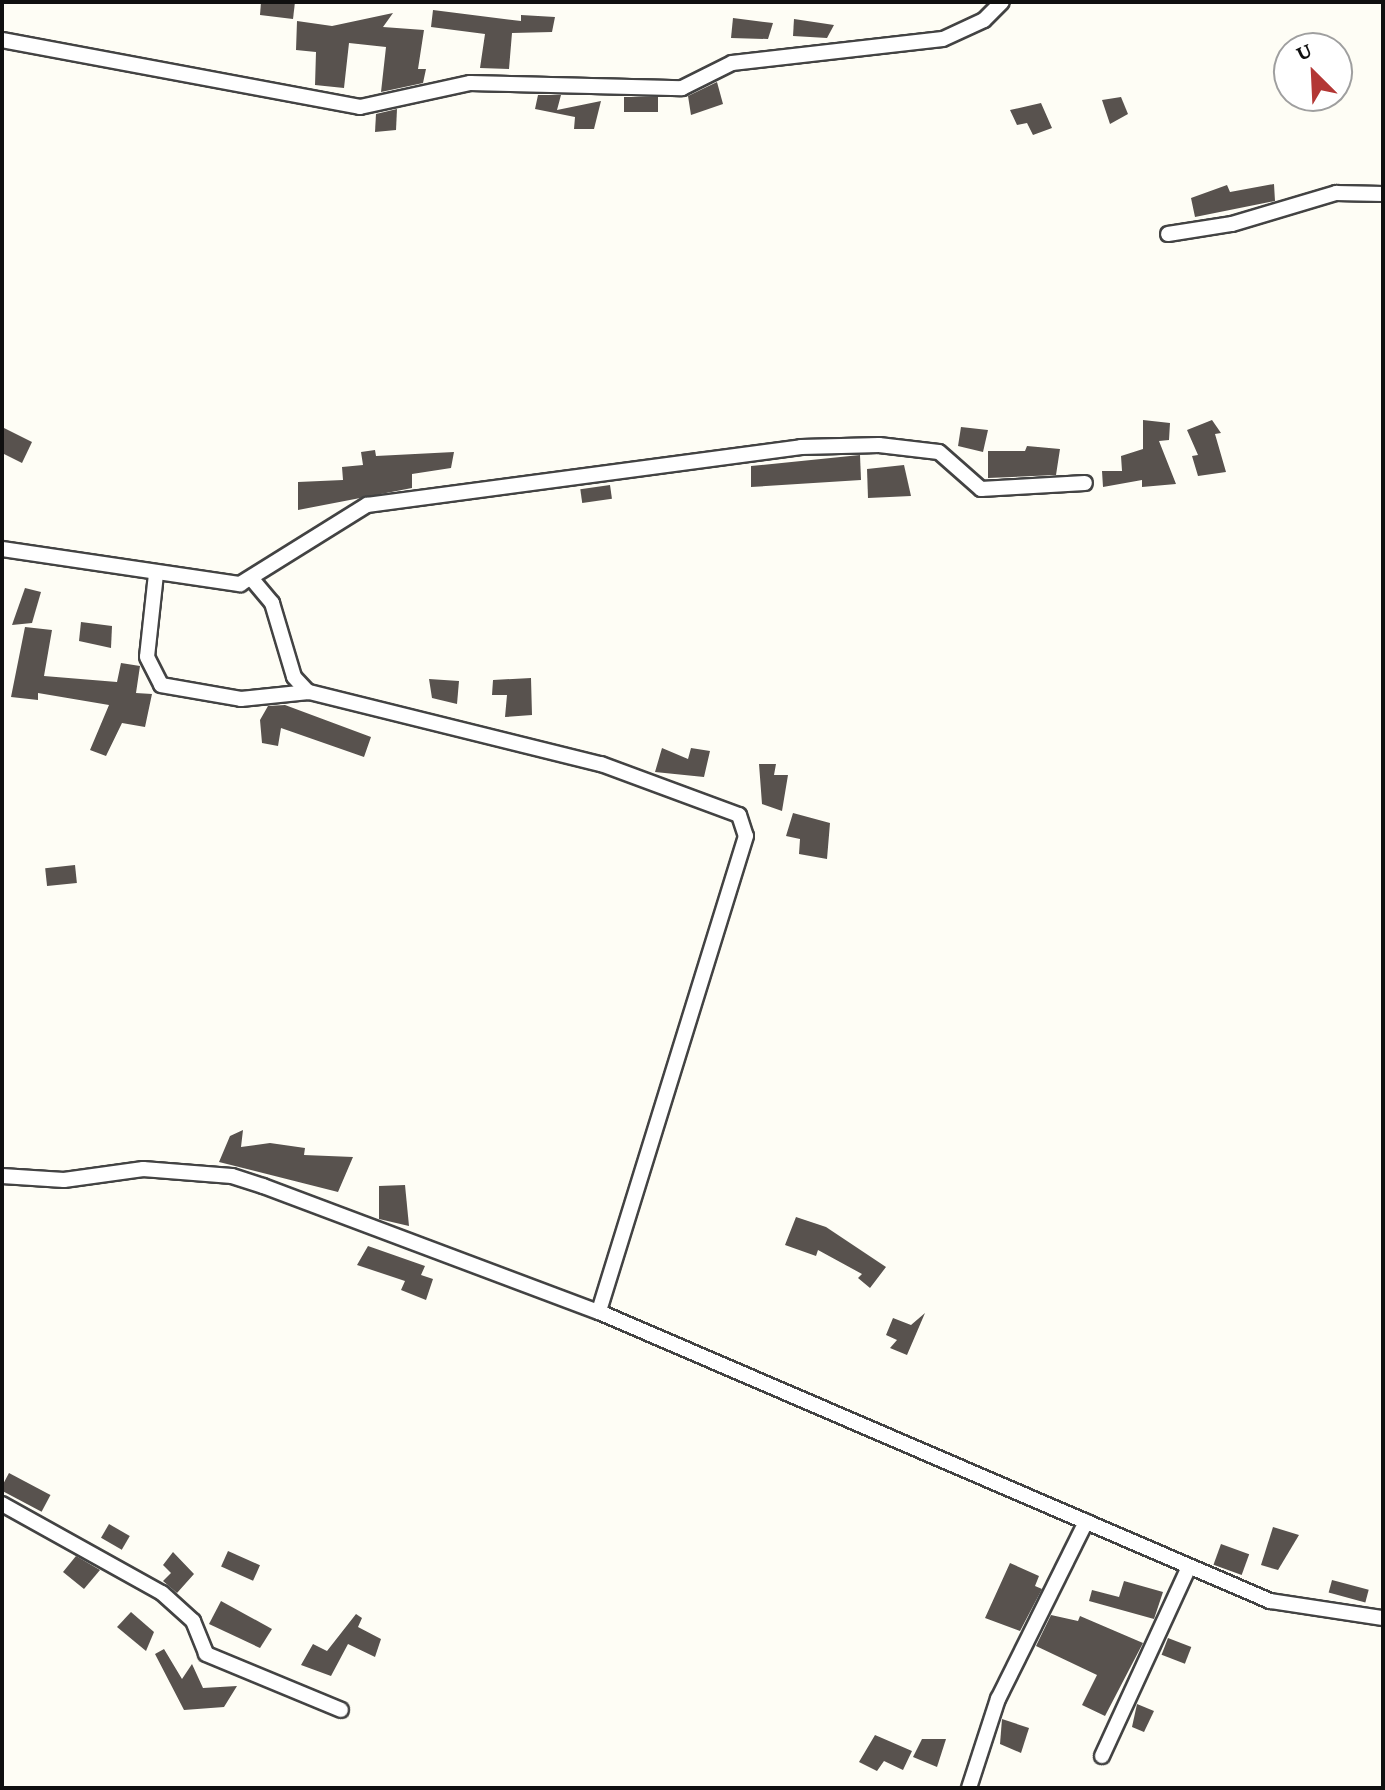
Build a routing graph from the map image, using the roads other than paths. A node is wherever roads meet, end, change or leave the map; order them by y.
1 (1002, 2) edge
2 (2, 40) edge
3 (1383, 194) edge
4 (1168, 234) dead end
5 (1085, 483) dead end
6 (2, 549) edge
7 (156, 574) junction
8 (251, 578) junction
9 (309, 692) junction
10 (2, 1176) edge
11 (23, 1177) junction
12 (2, 1183) edge
13 (599, 1312) junction
14 (2, 1504) edge
15 (1086, 1522) junction
16 (1189, 1567) junction
17 (1383, 1618) edge
18 (341, 1710) dead end
19 (1102, 1756) dead end
20 (969, 1788) edge

1 - 2 street
3 - 4 street
5 - 8 street
6 - 7 street
7 - 8 street
7 - 9 street
8 - 9 street
9 - 13 street
10 - 11 street
11 - 12 street
11 - 13 street
13 - 15 street
14 - 18 street
15 - 16 street
15 - 20 street
16 - 17 street
16 - 19 street

